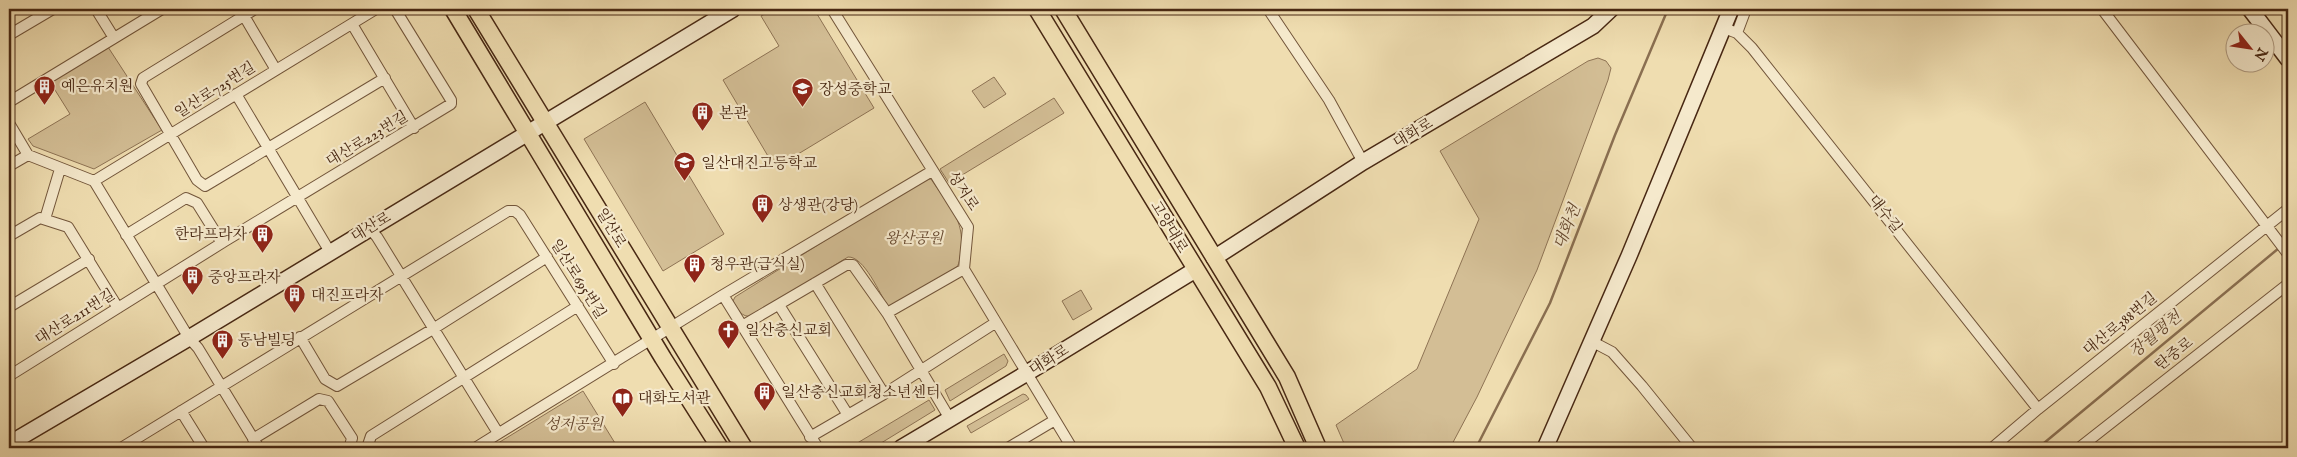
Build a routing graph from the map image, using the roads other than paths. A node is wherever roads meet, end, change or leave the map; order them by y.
1 (53, 9) edge
2 (96, 9) edge
3 (162, 9) edge
4 (255, 9) edge
5 (376, 9) edge
6 (395, 9) edge
7 (453, 9) edge
8 (476, 9) edge
9 (733, 9) edge
10 (832, 9) edge
11 (1037, 9) edge
12 (1063, 9) edge
13 (1268, 9) edge
14 (1610, 9) edge
15 (1731, 9) edge
16 (1746, 9) edge
17 (2102, 9) edge
18 (2250, 9) edge
19 (242, 12) edge
20 (352, 24) junction
21 (1730, 31) junction
22 (9, 35) edge
23 (114, 38) junction
24 (2288, 59) edge
25 (276, 70) junction
26 (385, 78) junction
27 (236, 94) junction
28 (9, 102) edge
29 (546, 121) junction
30 (9, 123) edge
31 (414, 128) junction
32 (528, 131) junction
33 (171, 135) junction
34 (268, 148) junction
35 (28, 156) junction
36 (1363, 162) junction
37 (9, 166) edge
38 (60, 169) junction
39 (932, 171) junction
40 (94, 181) junction
41 (298, 198) junction
42 (2288, 208) edge
43 (45, 219) junction
44 (369, 228) junction
45 (2270, 228) junction
46 (126, 235) junction
47 (9, 236) edge
48 (222, 243) junction
49 (330, 252) junction
50 (2288, 254) edge
51 (547, 257) junction
52 (1214, 258) junction
53 (89, 259) junction
54 (964, 269) junction
55 (1195, 270) junction
56 (400, 277) junction
57 (816, 283) junction
58 (156, 284) junction
59 (2288, 284) edge
60 (722, 295) junction
61 (779, 305) junction
62 (578, 306) junction
63 (9, 307) edge
64 (118, 308) junction
65 (887, 313) junction
66 (996, 323) junction
67 (742, 326) junction
68 (672, 327) junction
69 (433, 329) junction
70 (188, 338) junction
71 (298, 339) junction
72 (652, 339) junction
73 (1591, 341) junction
74 (614, 364) junction
75 (920, 370) junction
76 (1027, 374) junction
77 (9, 376) edge
78 (464, 378) junction
79 (221, 386) junction
80 (884, 394) junction
81 (2038, 409) junction
82 (181, 411) junction
83 (848, 415) junction
84 (950, 419) junction
85 (1055, 420) junction
86 (498, 433) junction
87 (810, 437) junction
88 (253, 439) junction
89 (9, 444) edge
90 (349, 447) edge
91 (121, 448) edge
92 (204, 448) edge
93 (259, 448) edge
94 (367, 448) edge
95 (475, 448) edge
96 (720, 448) edge
97 (744, 448) edge
98 (818, 448) edge
99 (901, 448) edge
100 (1008, 448) edge
101 (1072, 448) edge
102 (1297, 448) edge
103 (1318, 448) edge
104 (1545, 448) edge
105 (1692, 448) edge
106 (1992, 448) edge
107 (2079, 448) edge

1 - 22 street
2 - 23 street
3 - 23 street
4 - 19 street
5 - 20 street, 일산로725번길
6 - 31 street, 대산로223번길
7 - 32 main road, 일산로
8 - 29 main road, 일산로
9 - 29 street, 대산로
10 - 39 street, 성저로
11 - 55 main road, 고양대로
12 - 52 main road, 고양대로
13 - 36 street
14 - 36 street, 대화로
15 - 21 street
16 - 21 street
17 - 45 street
18 - 24 street
19 - 25 street
19 - 33 street
20 - 25 street, 일산로725번길
20 - 26 street
21 - 73 street
21 - 81 street, 대수길
23 - 28 street
25 - 27 street, 일산로725번길
26 - 31 street
26 - 34 street
27 - 33 street, 일산로725번길
27 - 34 street
29 - 32 street, 대산로
29 - 68 main road, 일산로
30 - 35 street
31 - 41 street, 대산로223번길
32 - 44 street, 대산로
32 - 72 main road, 일산로
33 - 34 street
33 - 40 street, 일산로725번길
34 - 41 street
35 - 37 street
35 - 38 street
36 - 52 street, 대화로
38 - 40 street
38 - 43 street
39 - 54 street, 성저로
39 - 60 street
40 - 46 street
41 - 48 street, 대산로211번길
41 - 49 street
42 - 45 street, 대산로388번길
43 - 47 street
43 - 53 street
44 - 49 street, 대산로
44 - 56 street
45 - 50 street
45 - 81 street, 대산로388번길
46 - 48 street
46 - 58 street
48 - 58 street, 대산로211번길
49 - 70 street, 대산로
51 - 56 street, 일산로695번길
51 - 62 street, 일산로695번길
51 - 69 street
52 - 103 main road, 고양대로
53 - 63 street
53 - 64 street
54 - 65 street
54 - 66 street
55 - 76 street, 대화로
55 - 102 main road, 고양대로
56 - 69 street
56 - 71 street
57 - 61 street
57 - 65 street
57 - 80 street
58 - 64 street, 대산로211번길
58 - 70 street
59 - 107 street, 탄중로
60 - 67 street
60 - 68 street
61 - 67 street
61 - 83 street
62 - 74 street, 일산로695번길
62 - 78 street
64 - 77 street, 대산로211번길
65 - 75 street
66 - 75 street
66 - 76 street
67 - 87 street
68 - 72 street
68 - 97 main road, 일산로
69 - 71 street
69 - 78 street
70 - 79 street
70 - 89 street, 대산로
71 - 79 street
72 - 74 street
72 - 96 main road, 일산로
73 - 104 street
73 - 105 street
74 - 86 street
75 - 80 street
75 - 84 street
76 - 84 street, 대화로
76 - 85 street
78 - 86 street
78 - 94 street
79 - 82 street
79 - 88 street
80 - 83 street
81 - 106 street, 대산로388번길
82 - 91 street
82 - 92 street
83 - 87 street
84 - 99 street, 대화로
85 - 100 street
85 - 101 street
86 - 95 street
87 - 98 street
88 - 90 street
88 - 93 street

